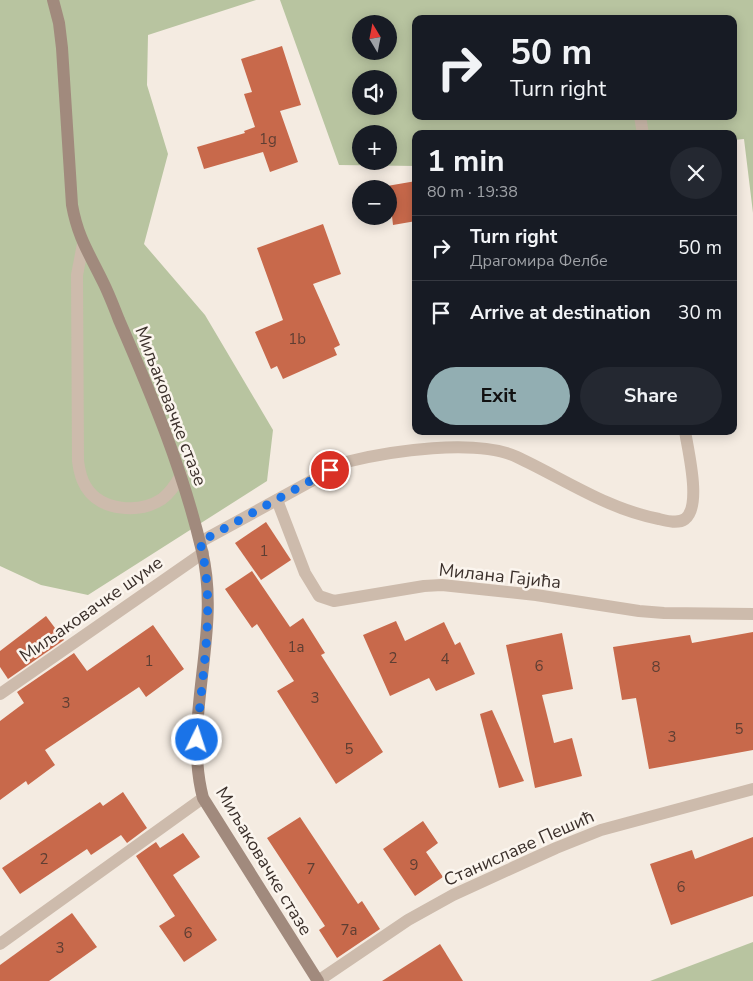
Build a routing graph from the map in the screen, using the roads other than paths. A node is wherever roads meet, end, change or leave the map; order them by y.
1 (53, 0) edge
2 (82, 244) junction
3 (686, 435) edge
4 (181, 476) junction
5 (277, 500) junction
6 (201, 547) junction
7 (753, 614) edge
8 (0, 694) edge
9 (753, 789) edge
10 (203, 798) junction
11 (0, 944) edge
12 (318, 981) edge

1 - 2 street, Миљаковачке стазе
2 - 4 street, Миљаковачке стазе
2 - 4 street
3 - 5 street, Миљаковачке шуме
4 - 6 street, Миљаковачке стазе
5 - 6 street, Миљаковачке шуме
5 - 7 street, Милана Гајића
6 - 8 street, Миљаковачке шуме
6 - 10 street, Миљаковачке стазе
9 - 12 street, Станиславе Пешић
10 - 11 street
10 - 12 street, Миљаковачке стазе

